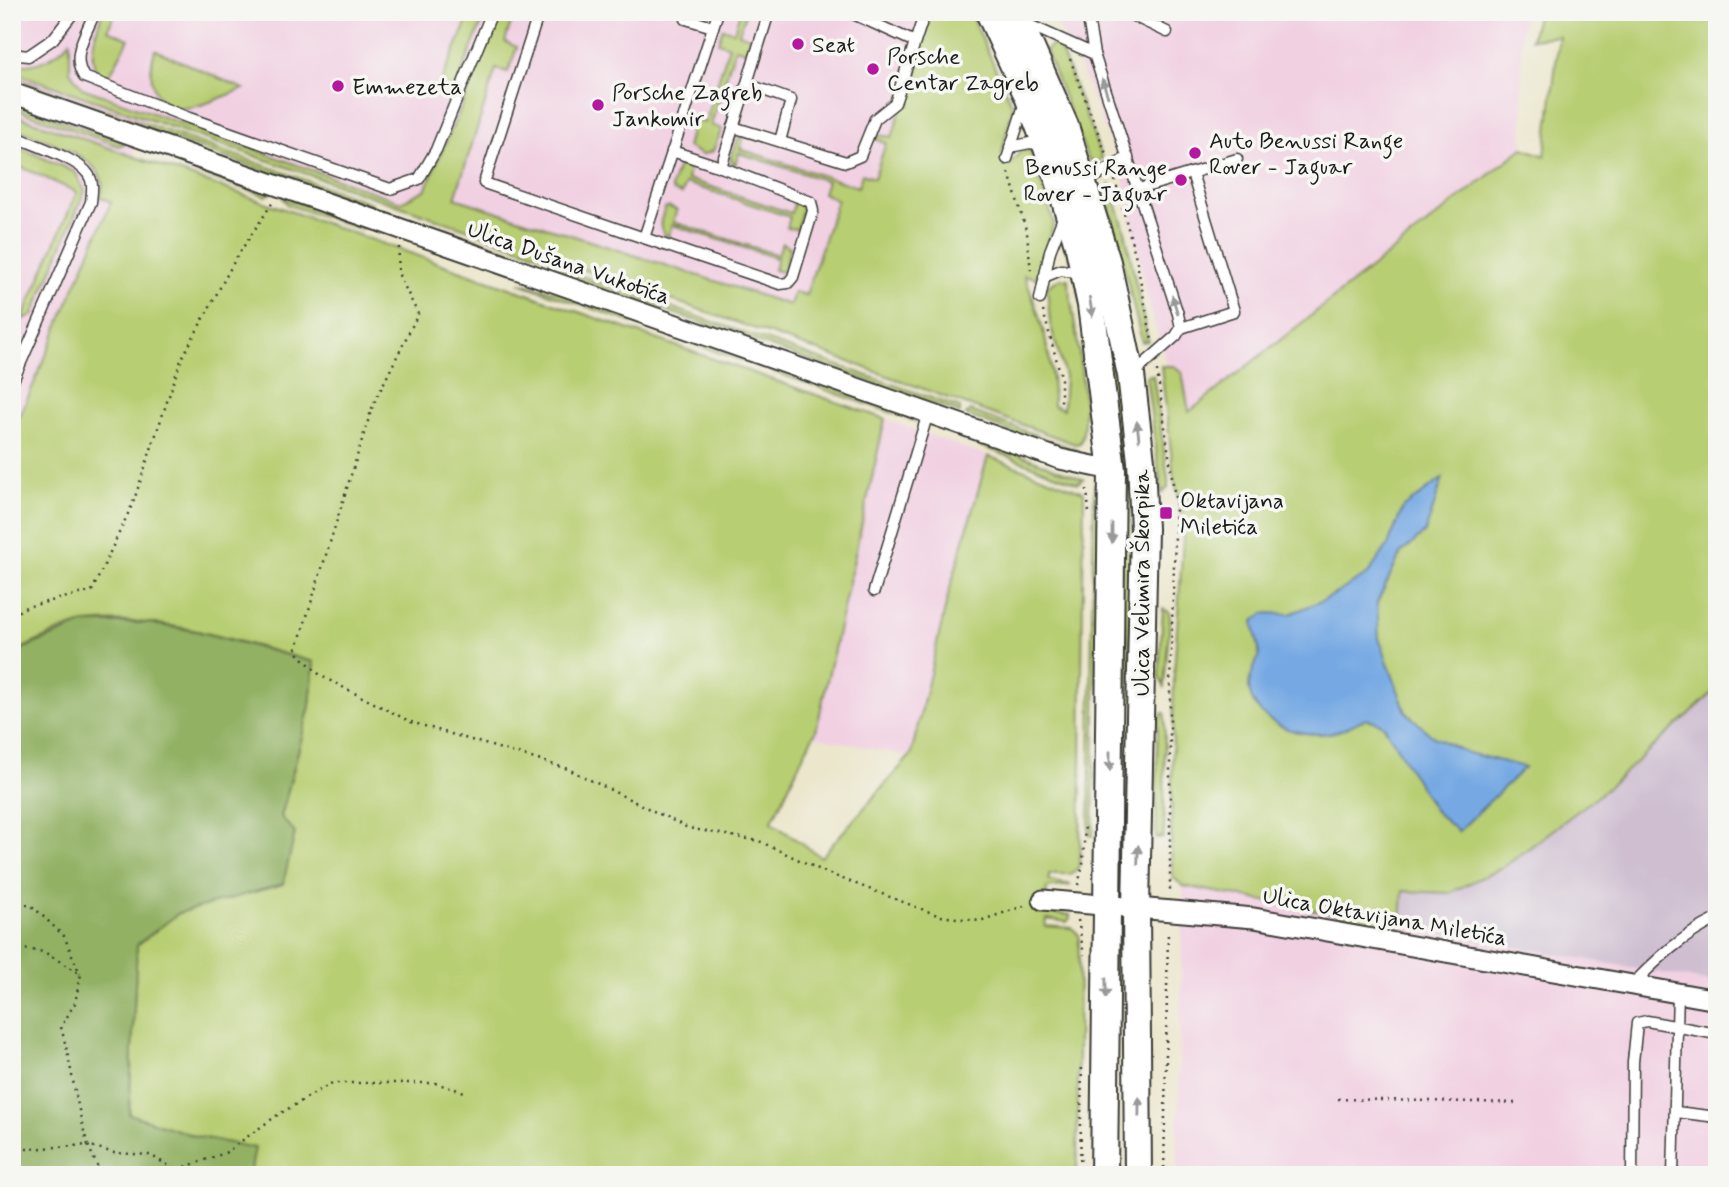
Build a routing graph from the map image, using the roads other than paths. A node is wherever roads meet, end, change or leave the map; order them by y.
1 (74, 12) edge
2 (95, 12) edge
3 (492, 12) edge
4 (539, 12) edge
5 (688, 12) edge
6 (718, 12) edge
7 (769, 12) edge
8 (925, 12) edge
9 (989, 12) edge
10 (1087, 12) edge
11 (1125, 12) edge
12 (1182, 12) edge
13 (1195, 12) edge
14 (853, 13) edge
15 (1017, 16) edge
16 (713, 27) junction
17 (1167, 32) dead end
18 (915, 41) junction
19 (12, 54) edge
20 (1094, 54) junction
21 (747, 83) junction
22 (12, 93) edge
23 (1028, 96) junction
24 (733, 127) junction
25 (12, 135) edge
26 (780, 141) junction
27 (1046, 146) junction
28 (1010, 147) junction
29 (672, 150) junction
30 (1128, 157) junction
31 (1007, 159) dead end
32 (1237, 159) dead end
33 (721, 167) junction
34 (1192, 173) junction
35 (1085, 184) junction
36 (1139, 189) junction
37 (1067, 209) junction
38 (644, 238) junction
39 (1084, 275) junction
40 (1044, 277) junction
41 (1040, 299) dead end
42 (1181, 328) junction
43 (1131, 375) junction
44 (12, 383) edge
45 (928, 413) junction
46 (1112, 470) junction
47 (874, 591) dead end
48 (1043, 900) road end
49 (1106, 904) junction
50 (1136, 907) junction
51 (1717, 919) edge
52 (1633, 985) junction
53 (1678, 992) junction
54 (1717, 1000) edge
55 (1679, 1026) junction
56 (1717, 1034) edge
57 (1676, 1112) junction
58 (1717, 1117) edge
59 (1104, 1175) edge
60 (1138, 1175) edge
61 (1632, 1175) edge
62 (1673, 1175) edge

1 - 19 lane
2 - 3 lane
4 - 38 lane
5 - 16 lane
6 - 16 lane
7 - 21 lane
8 - 18 lane
9 - 23 main road, Ulica Velimira Škorpika
10 - 20 lane
11 - 17 lane
12 - 13 lane
14 - 18 lane
15 - 20 lane
15 - 35 main road, Ulica Velimira Škorpika
16 - 29 lane
18 - 26 lane
30 -> 20 lane
21 - 24 lane
21 - 26 lane
22 - 45 street, Ulica Dušana Vukotića
23 - 27 main road, Ulica Velimira Škorpika
23 - 28 lane
24 - 26 lane
24 - 33 lane
25 - 44 lane
27 - 28 lane
27 - 37 main road, Ulica Velimira Škorpika
28 - 31 lane
29 - 33 lane
29 - 38 lane
30 - 35 lane
30 - 36 lane
32 - 34 lane
33 - 38 lane
34 - 36 lane
34 - 42 lane
35 - 43 main road, Ulica Velimira Škorpika
42 -> 36 lane
37 - 39 main road, Ulica Velimira Škorpika
37 - 40 lane
39 - 40 lane
39 -> 46 main road, Ulica Velimira Škorpika
40 - 41 lane
42 - 43 lane
50 -> 43 main road, Ulica Velimira Škorpika
45 - 46 street, Ulica Dušana Vukotića
45 - 47 lane
46 -> 49 main road, Ulica Velimira Škorpika
48 - 49 street, Ulica Oktavijana Miletića
49 - 50 street, Ulica Oktavijana Miletića
49 -> 59 main road, Ulica Velimira Škorpika
50 - 52 street, Ulica Oktavijana Miletića
60 -> 50 main road, Ulica Velimira Škorpika
51 - 52 lane
52 - 53 street, Ulica Oktavijana Miletića
53 - 54 street, Ulica Oktavijana Miletića
53 - 55 lane
55 - 56 lane
55 - 57 lane
55 - 61 lane
57 - 58 lane
57 - 62 lane

